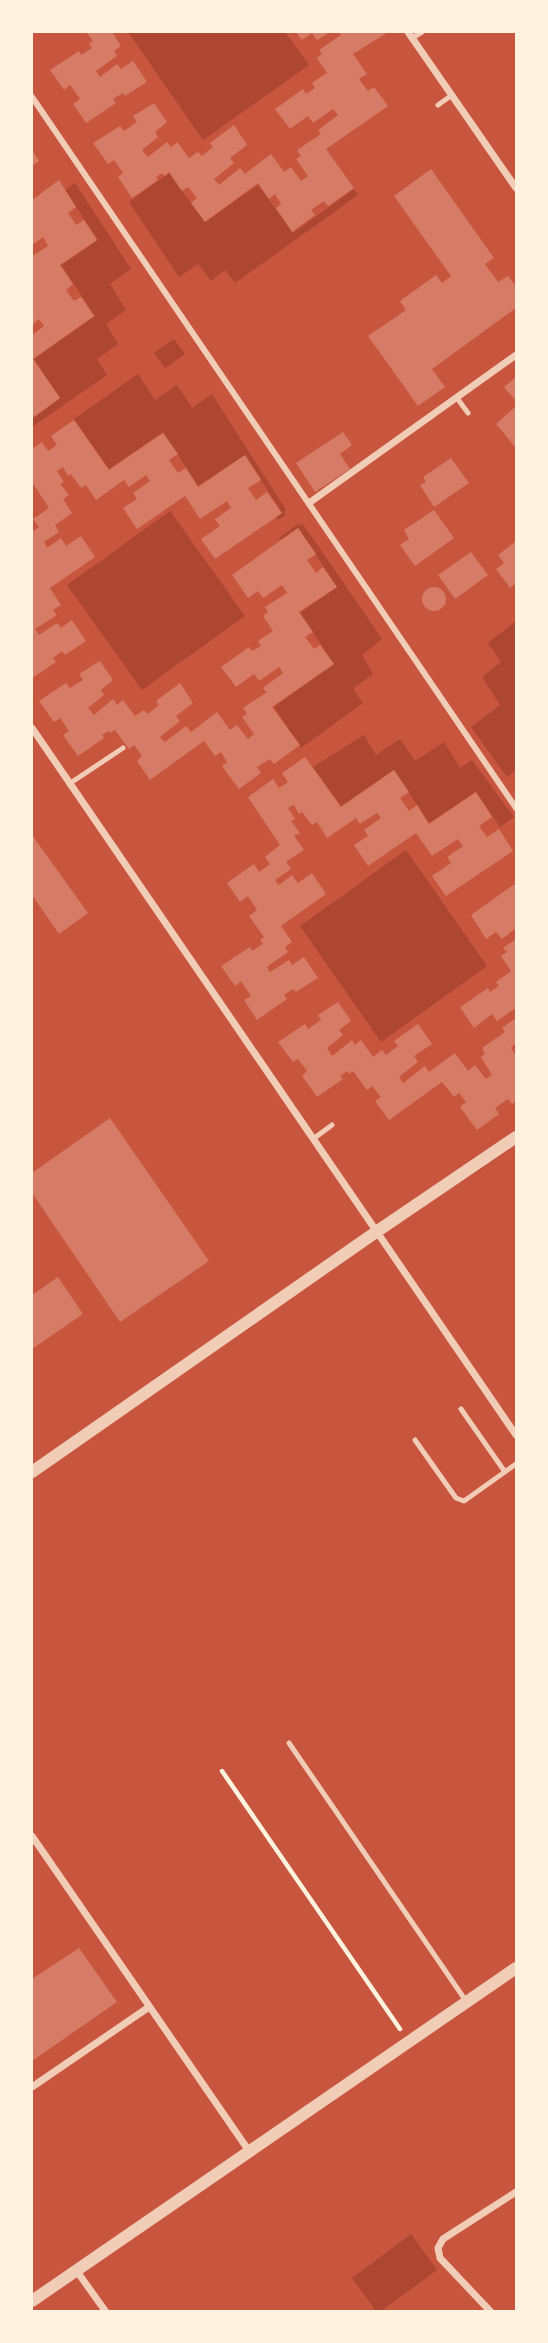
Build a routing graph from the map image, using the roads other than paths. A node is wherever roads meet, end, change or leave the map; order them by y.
1 (422, 32) edge
2 (410, 34) edge
3 (452, 95) junction
4 (32, 97) edge
5 (438, 104) dead end
6 (516, 188) edge
7 (516, 355) edge
8 (457, 398) junction
9 (468, 413) dead end
10 (309, 503) junction
11 (32, 728) edge
12 (123, 748) dead end
13 (69, 784) junction
14 (516, 808) edge
15 (332, 1125) dead end
16 (516, 1137) edge
17 (313, 1139) junction
18 (376, 1231) junction
19 (461, 1409) dead end
20 (516, 1434) edge
21 (415, 1440) dead end
22 (516, 1464) edge
23 (32, 1472) edge
24 (505, 1472) junction
25 (289, 1743) dead end
26 (32, 1836) edge
27 (516, 1968) edge
28 (467, 2002) junction
29 (149, 2007) junction
30 (32, 2087) edge
31 (248, 2151) junction
32 (516, 2192) edge
33 (76, 2270) junction
34 (32, 2301) edge
35 (106, 2312) edge
36 (491, 2312) edge

1 - 2 lane
2 - 3 street
3 - 5 lane
3 - 6 street
4 - 10 street
7 - 8 street
8 - 9 lane
8 - 10 street
10 - 14 street
11 - 13 street
12 - 13 lane
13 - 17 street
15 - 17 lane
16 - 18 street
17 - 18 street
18 - 20 street
18 - 23 street
19 - 24 lane
21 - 24 lane
22 - 24 lane
25 - 28 lane
26 - 29 street
27 - 28 street
28 - 31 street
29 - 30 street
29 - 31 street
31 - 33 street
32 - 36 street
33 - 34 street
33 - 35 street

